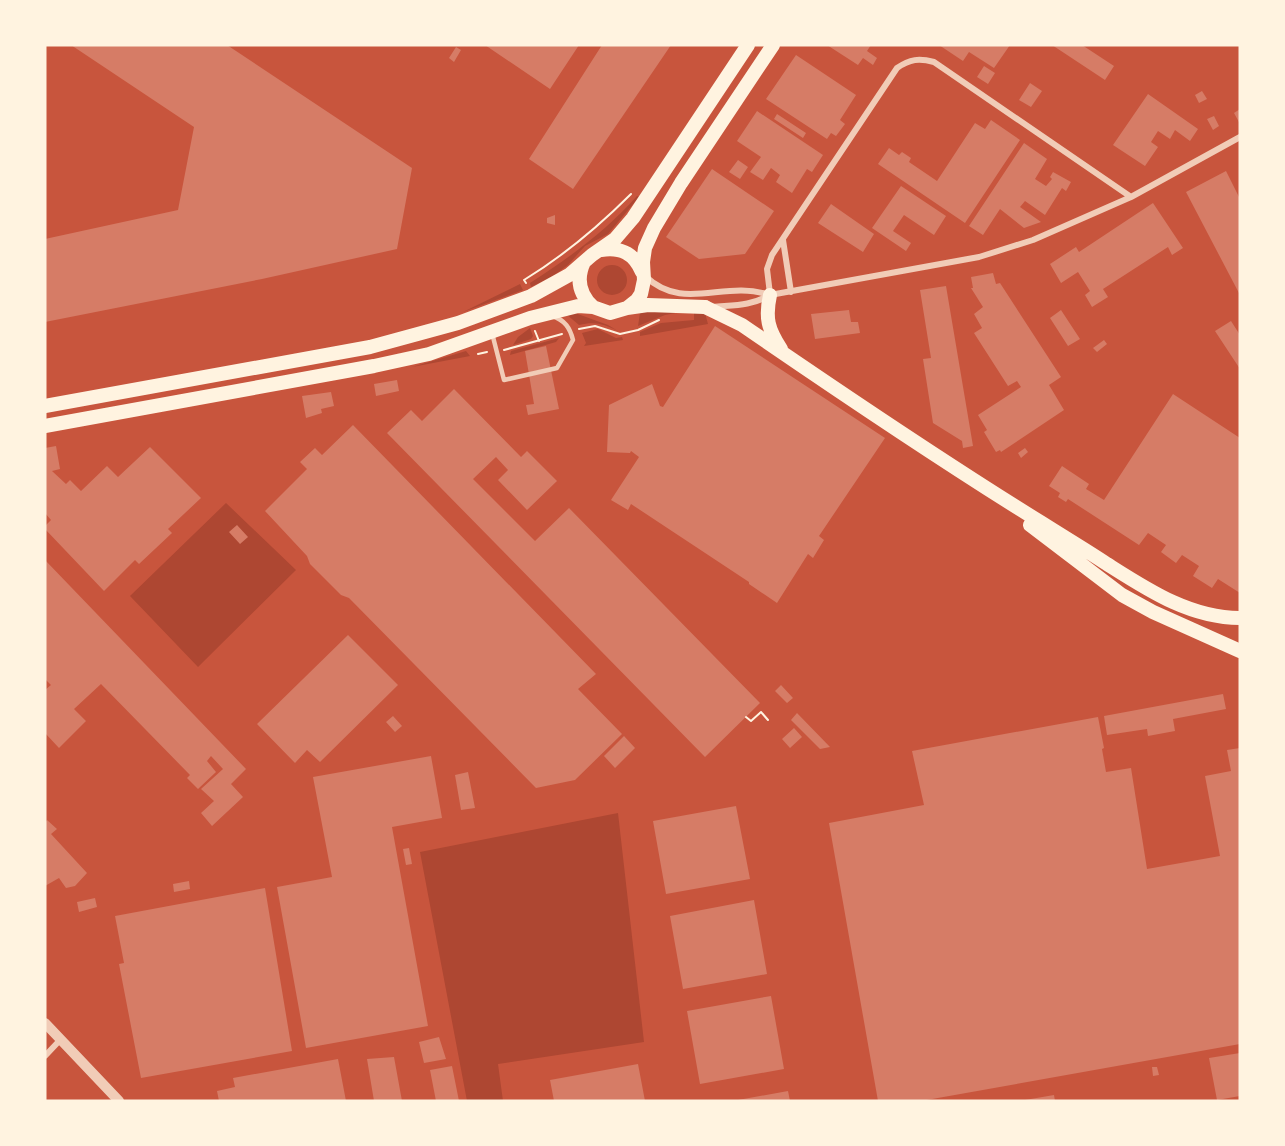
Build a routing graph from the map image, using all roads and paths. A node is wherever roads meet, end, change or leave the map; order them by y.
1 (748, 45) edge
2 (773, 45) edge
3 (1240, 137) edge
4 (636, 189) dead end
5 (1131, 197) junction
6 (783, 240) junction
7 (601, 250) junction
8 (584, 262) junction
9 (643, 274) junction
10 (524, 280) dead end
11 (791, 292) junction
12 (770, 295) junction
13 (593, 307) junction
14 (627, 308) junction
15 (705, 308) junction
16 (546, 314) junction
17 (581, 328) dead end
18 (638, 330) dead end
19 (492, 333) junction
20 (556, 335) dead end
21 (516, 348) dead end
22 (786, 355) junction
23 (45, 406) edge
24 (45, 426) edge
25 (954, 468) junction
26 (1240, 618) edge
27 (1240, 651) edge
28 (746, 717) dead end
29 (768, 720) dead end
30 (45, 1023) edge
31 (60, 1038) junction
32 (45, 1056) edge
33 (119, 1101) edge

1 - 7 main road
2 - 9 main road
3 - 5 street
4 - 10 path
5 - 6 street
5 - 11 street
6 - 11 street
6 - 12 street
7 - 8 main road
7 - 9 main road
8 - 13 main road
8 - 23 main road
9 - 12 street
9 - 14 main road
11 - 12 street
12 - 15 street
12 - 22 main road
13 - 14 main road
13 - 16 main road
14 - 15 main road
15 - 22 main road
16 - 19 main road
16 - 19 lane
17 - 18 path
19 - 24 main road
20 - 21 path
22 - 25 main road
25 - 26 main road
25 - 27 main road
28 - 29 path
30 - 31 street
31 - 32 street
31 - 33 street

